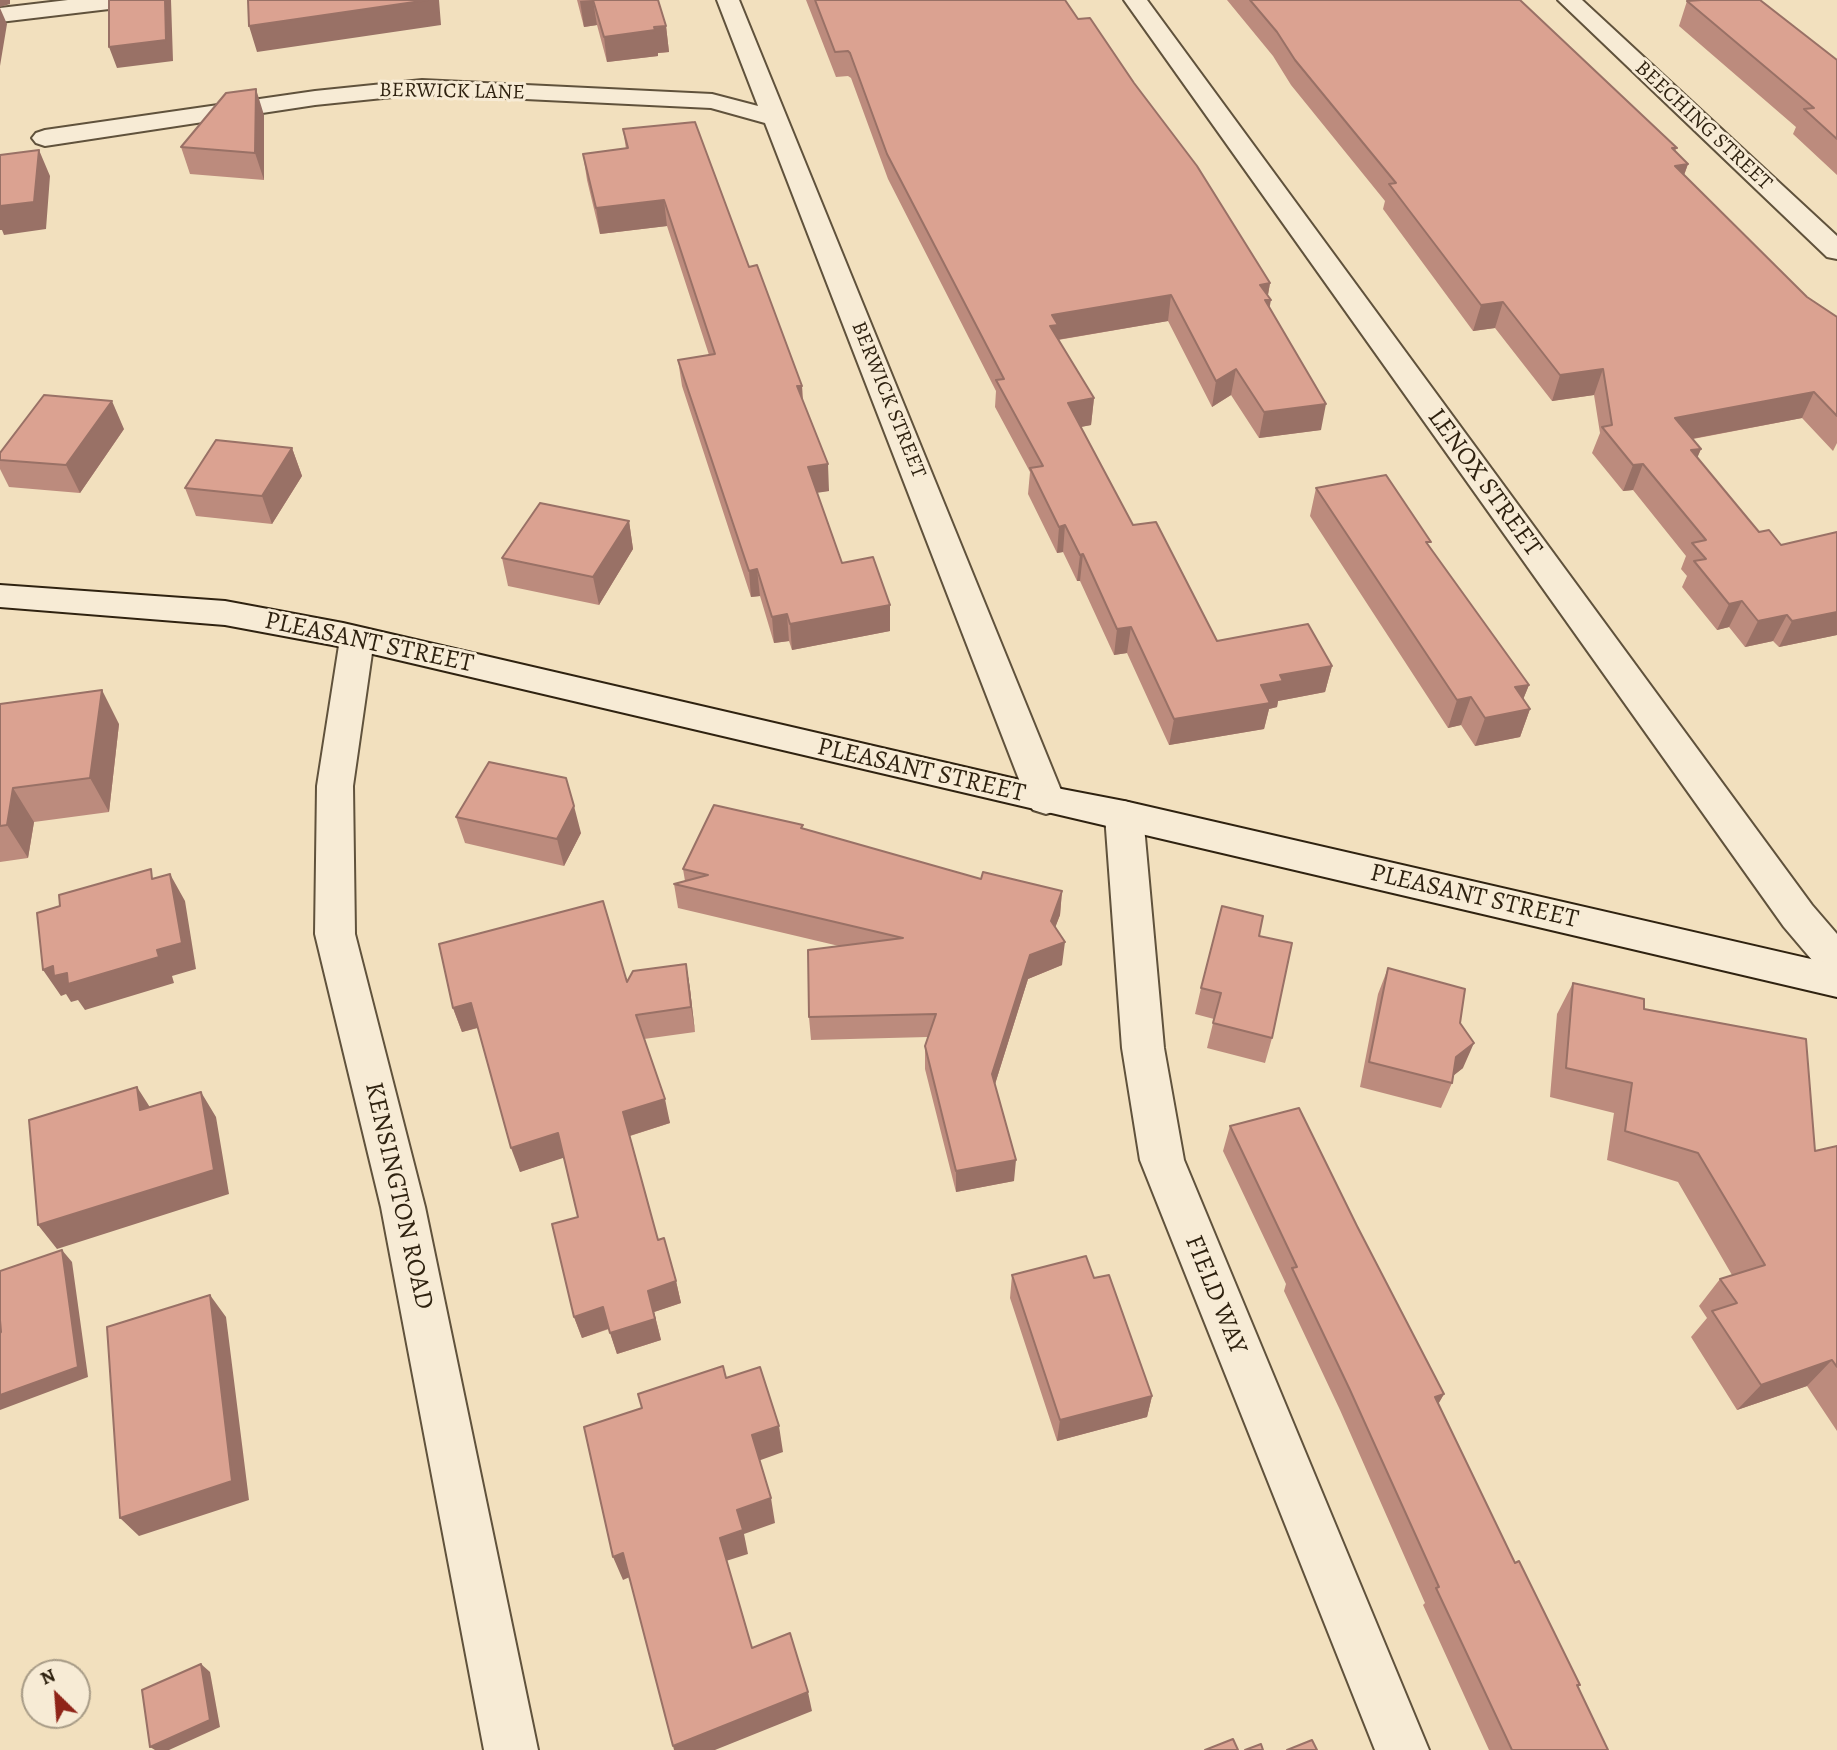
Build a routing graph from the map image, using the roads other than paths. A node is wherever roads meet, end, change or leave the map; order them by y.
1 (126, 0) edge
2 (728, 0) edge
3 (1135, 0) edge
4 (1569, 0) edge
5 (0, 16) edge
6 (777, 119) junction
7 (45, 138) dead end
8 (1837, 251) edge
9 (0, 596) edge
10 (356, 639) junction
11 (1046, 800) junction
12 (1124, 815) junction
13 (1837, 962) edge
14 (1837, 981) edge
15 (511, 1750) edge
16 (1402, 1750) edge

1 - 5 street
2 - 6 street, BERWICK STREET
3 - 13 street, LENOX STREET
4 - 8 street, BEECHING STREET
6 - 7 street, BERWICK LANE
6 - 11 street, BERWICK STREET
9 - 10 street, PLEASANT STREET
10 - 11 street, PLEASANT STREET
10 - 15 street, KENSINGTON ROAD
11 - 12 street, PLEASANT STREET
12 - 14 street, PLEASANT STREET
12 - 16 street, FIELD WAY

